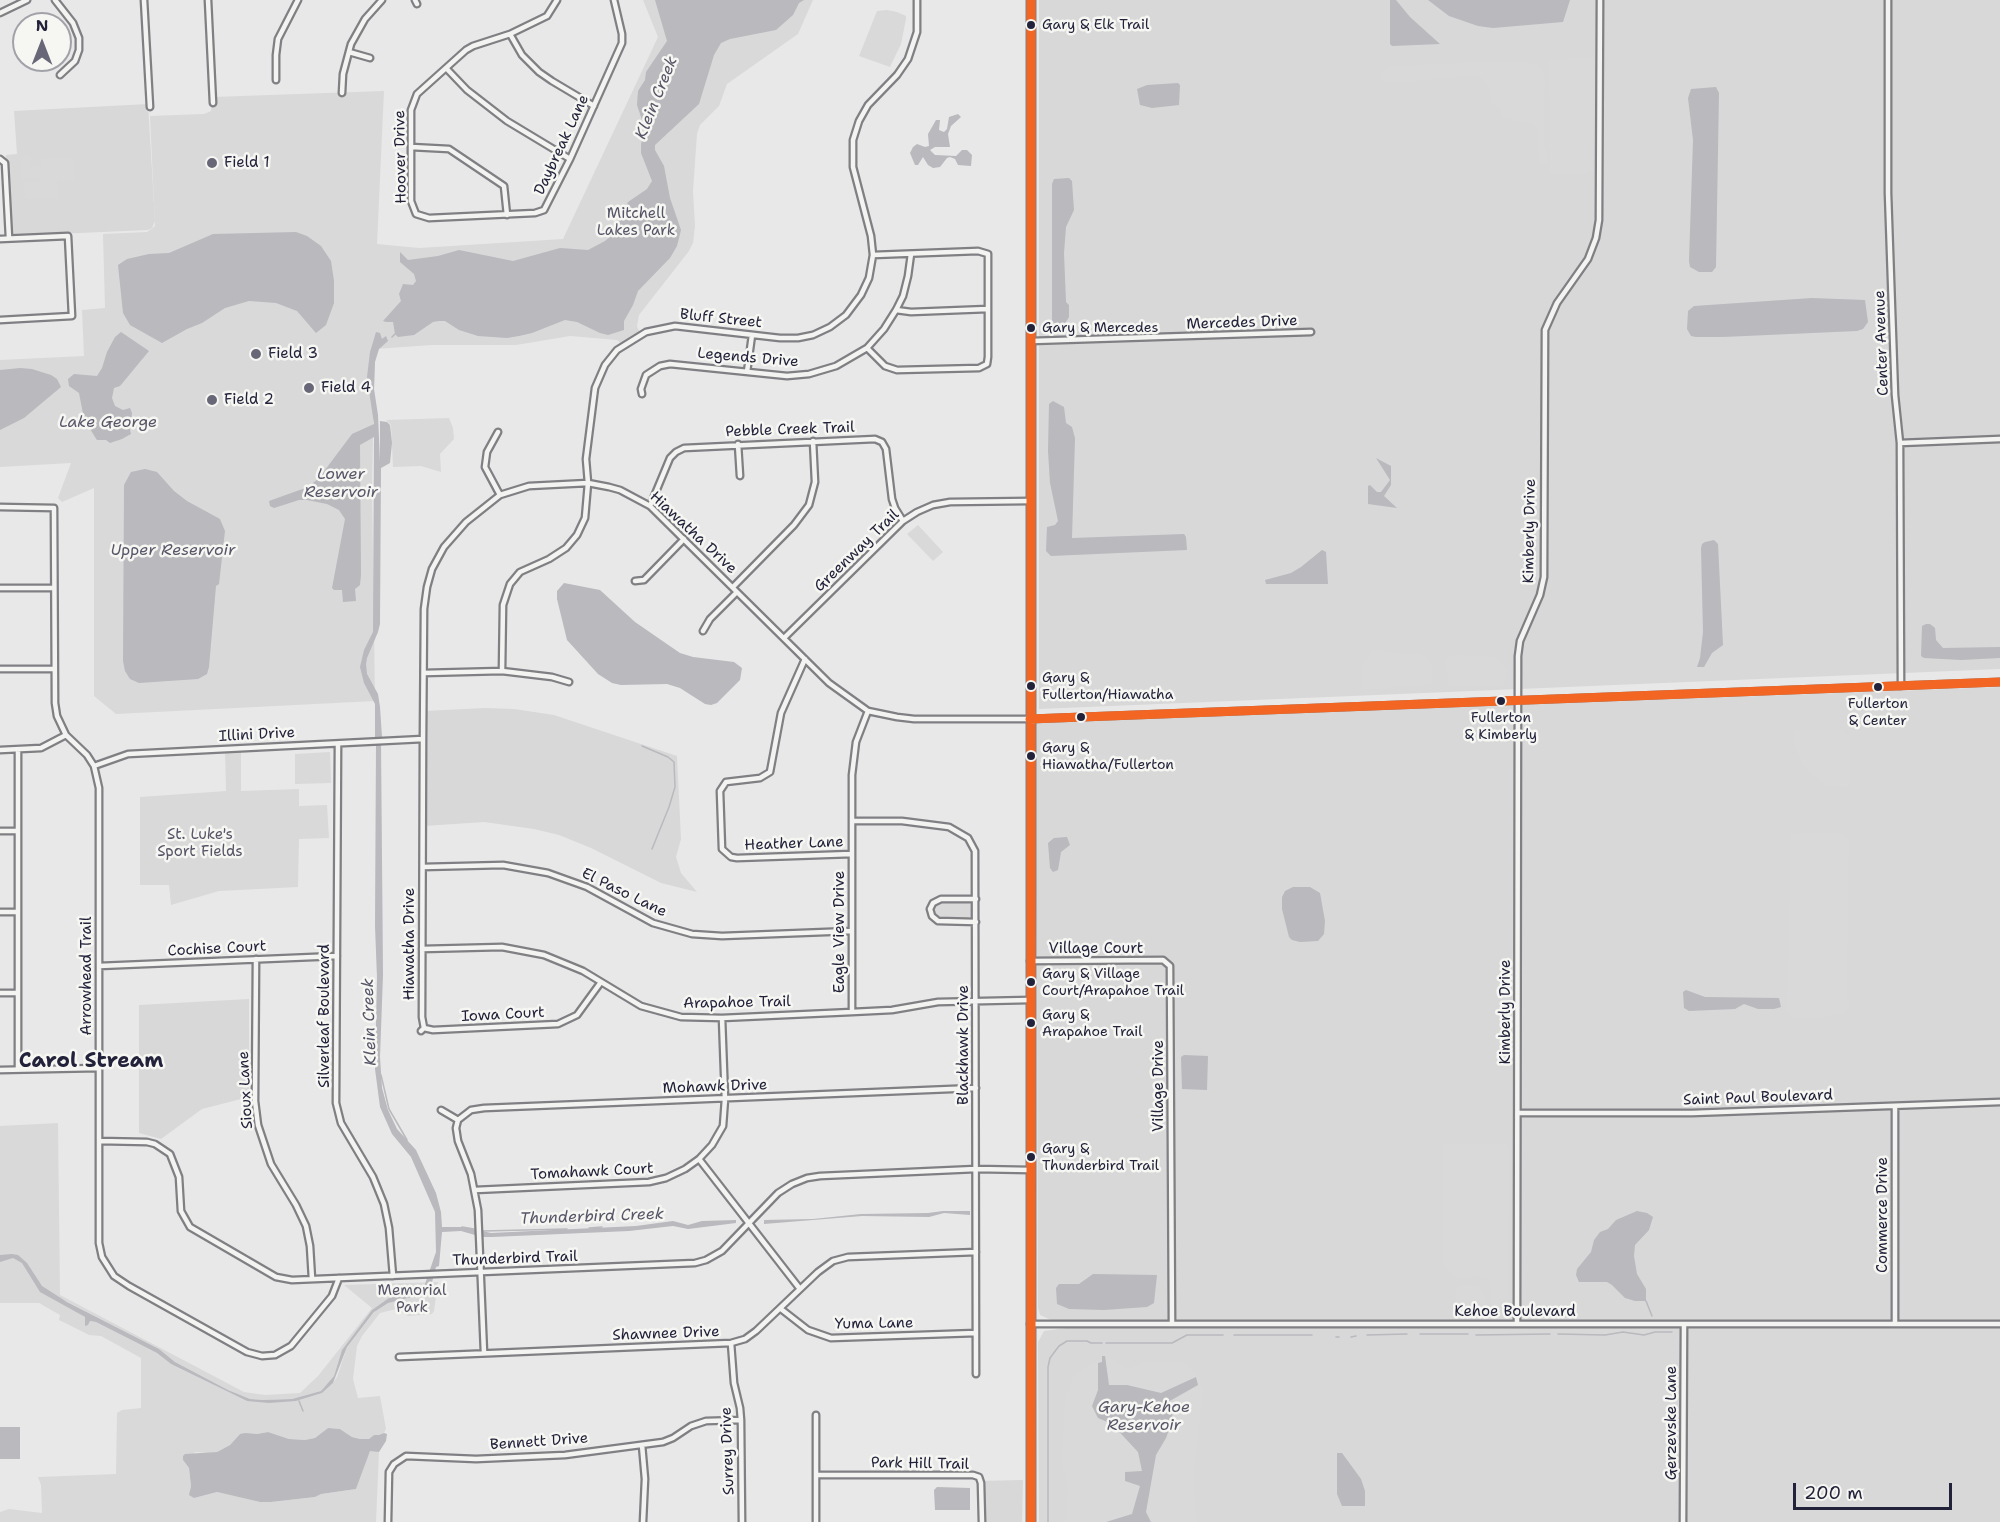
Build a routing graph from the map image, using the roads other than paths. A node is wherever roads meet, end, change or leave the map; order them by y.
1 (27, 0) edge
2 (55, 0) edge
3 (144, 0) edge
4 (208, 0) edge
5 (297, 0) edge
6 (382, 0) edge
7 (556, 0) edge
8 (614, 0) edge
9 (917, 0) edge
10 (1032, 0) edge
11 (1600, 0) edge
12 (1888, 0) edge
13 (20, 1) edge
14 (0, 13) edge
15 (510, 34) junction
16 (349, 52) junction
17 (370, 58) dead end
18 (446, 68) junction
19 (60, 75) dead end
20 (276, 80) dead end
21 (342, 93) dead end
22 (213, 103) dead end
23 (594, 106) junction
24 (150, 107) dead end
25 (411, 147) junction
26 (0, 159) edge
27 (570, 159) junction
28 (416, 214) joint
29 (507, 215) junction
30 (9, 238) junction
31 (0, 239) edge
32 (911, 254) junction
33 (873, 255) junction
34 (988, 309) junction
35 (896, 310) junction
36 (0, 320) edge
37 (1311, 332) dead end
38 (752, 335) junction
39 (1031, 341) junction
40 (867, 348) junction
41 (747, 372) junction
42 (642, 394) dead end
43 (498, 432) dead end
44 (2000, 439) edge
45 (813, 441) junction
46 (1900, 443) junction
47 (738, 444) junction
48 (665, 451) dead end
49 (672, 456) junction
50 (740, 476) dead end
51 (588, 483) junction
52 (500, 495) junction
53 (1030, 501) junction
54 (650, 506) junction
55 (0, 507) edge
56 (903, 521) junction
57 (684, 539) junction
58 (635, 580) dead end
59 (733, 587) junction
60 (0, 588) edge
61 (54, 588) junction
62 (738, 592) junction
63 (704, 632) dead end
64 (784, 638) junction
65 (805, 659) junction
66 (0, 669) edge
67 (54, 669) junction
68 (502, 671) junction
69 (424, 673) junction
70 (568, 682) dead end
71 (2000, 682) edge
72 (1901, 686) junction
73 (1517, 700) junction
74 (868, 711) junction
75 (1030, 719) junction
76 (66, 735) junction
77 (423, 739) junction
78 (338, 744) junction
79 (0, 750) edge
80 (18, 750) junction
81 (94, 766) junction
82 (767, 774) junction
83 (718, 779) dead end
84 (773, 780) dead end
85 (723, 785) junction
86 (852, 821) junction
87 (0, 831) edge
88 (18, 831) junction
89 (979, 837) dead end
90 (971, 842) junction
91 (727, 854) junction
92 (852, 854) junction
93 (721, 860) dead end
94 (423, 867) junction
95 (976, 898) junction
96 (0, 912) edge
97 (18, 912) junction
98 (976, 922) junction
99 (852, 931) junction
100 (422, 949) junction
101 (337, 956) junction
102 (256, 959) junction
103 (1163, 960) joint
104 (1030, 961) junction
105 (99, 966) junction
106 (601, 982) junction
107 (0, 993) edge
108 (18, 993) junction
109 (976, 1000) junction
110 (1030, 1000) junction
111 (852, 1012) junction
112 (722, 1018) junction
113 (422, 1029) joint
114 (18, 1068) junction
115 (99, 1068) junction
116 (0, 1070) edge
117 (976, 1088) junction
118 (725, 1099) junction
119 (2000, 1102) edge
120 (1895, 1106) junction
121 (441, 1110) dead end
122 (1518, 1113) junction
123 (458, 1120) junction
124 (99, 1142) junction
125 (699, 1159) junction
126 (976, 1169) junction
127 (1030, 1170) junction
128 (475, 1190) junction
129 (749, 1224) junction
130 (976, 1252) junction
131 (480, 1272) junction
132 (393, 1276) junction
133 (339, 1278) junction
134 (312, 1279) junction
135 (800, 1289) junction
136 (781, 1308) junction
137 (1030, 1324) junction
138 (1172, 1324) junction
139 (1517, 1324) junction
140 (1684, 1324) junction
141 (1895, 1324) junction
142 (2000, 1324) edge
143 (976, 1333) junction
144 (731, 1343) junction
145 (484, 1353) junction
146 (399, 1357) dead end
147 (976, 1374) dead end
148 (816, 1415) dead end
149 (741, 1420) junction
150 (642, 1445) junction
151 (816, 1475) junction
152 (388, 1522) edge
153 (643, 1522) edge
154 (742, 1522) edge
155 (816, 1522) edge
156 (982, 1522) edge
157 (1030, 1522) edge
158 (1683, 1522) edge

1 - 13 street
2 - 19 street
3 - 24 street
4 - 22 street
5 - 20 street
6 - 16 street
7 - 15 street, Hoover Drive
8 - 23 street, Daybreak Lane
9 - 33 street, Bluff Street
10 - 39 street
11 - 73 street, Kimberly Drive
12 - 46 street, Center Avenue
13 - 14 street
15 - 18 street, Hoover Drive
15 - 23 street
16 - 17 street
16 - 21 street
18 - 25 street, Hoover Drive
18 - 27 street
23 - 27 street, Daybreak Lane
25 - 28 street, Hoover Drive
25 - 29 street
26 - 30 street
27 - 29 street, Daybreak Lane
28 - 29 street, Daybreak Lane
30 - 31 street
30 - 36 street
32 - 33 street
32 - 34 street
32 - 35 street, Legends Drive
33 - 38 street, Bluff Street
34 - 35 street
34 - 40 street
35 - 40 street, Legends Drive
37 - 39 street, Mercedes Drive
38 - 41 street
38 - 51 street, Bluff Street
39 - 53 street
40 - 41 street, Legends Drive
41 - 42 street, Legends Drive
43 - 52 street
44 - 46 street
45 - 47 street, Pebble Creek Trail
45 - 56 street, Pebble Creek Trail
45 - 59 street
46 - 72 street, Center Avenue
47 - 49 street, Pebble Creek Trail
47 - 50 street
48 - 49 street
49 - 54 street
51 - 52 street, Hiawatha Drive
51 - 54 street, Hiawatha Drive
51 - 68 street, Bluff Street
52 - 69 street, Hiawatha Drive
53 - 56 street, Greenway Trail
53 - 75 street
54 - 57 street, Hiawatha Drive
55 - 61 street
56 - 64 street, Greenway Trail
57 - 58 street
57 - 59 street, Hiawatha Drive
59 - 62 street, Hiawatha Drive
60 - 61 street
61 - 67 street
62 - 63 street
62 - 64 street, Hiawatha Drive
64 - 65 street, Hiawatha Drive
65 - 74 street, Hiawatha Drive
65 - 82 street
66 - 67 street
67 - 76 street
68 - 69 street
68 - 70 street
69 - 77 street, Hiawatha Drive
71 - 72 street, Hiawatha Drive
72 - 73 street, Hiawatha Drive
73 - 75 street, Hiawatha Drive
73 - 122 street, Kimberly Drive
74 - 75 street, Hiawatha Drive
74 - 86 street, Eagle View Drive
75 - 104 street
76 - 80 street
76 - 81 street
77 - 78 street, Illini Drive
77 - 94 street, Hiawatha Drive
78 - 81 street, Illini Drive
78 - 101 street, Silverleaf Boulevard
79 - 80 street
80 - 88 street
81 - 105 street, Arrowhead Trail
82 - 84 street
82 - 85 street
83 - 85 street
85 - 91 street, Heather Lane
86 - 90 street
86 - 92 street, Eagle View Drive
87 - 88 street
88 - 97 street
89 - 90 street
90 - 95 street, Blackhawk Drive
91 - 92 street, Heather Lane
91 - 93 street
92 - 99 street, Eagle View Drive
94 - 99 street, El Paso Lane
94 - 100 street, Hiawatha Drive
95 - 98 street, Blackhawk Drive
95 - 98 street
96 - 97 street
97 - 108 street
98 - 109 street, Blackhawk Drive
99 - 111 street, Eagle View Drive
100 - 106 street, Arapahoe Trail
100 - 113 street, Hiawatha Drive
101 - 102 street, Cochise Court
101 - 132 street, Silverleaf Boulevard
102 - 105 street, Cochise Court
102 - 134 street, Sioux Lane
103 - 104 street, Village Court
103 - 138 street, Village Drive
104 - 110 street
105 - 115 street, Arrowhead Trail
106 - 112 street, Arapahoe Trail
106 - 113 street, Iowa Court
107 - 108 street
108 - 114 street
109 - 110 street, Arapahoe Trail
109 - 111 street, Arapahoe Trail
109 - 117 street, Blackhawk Drive
110 - 127 street
111 - 112 street, Arapahoe Trail
112 - 118 street, Tomahawk Court
114 - 115 street
114 - 116 street
115 - 124 street, Arrowhead Trail
117 - 118 street, Mohawk Drive
117 - 126 street, Blackhawk Drive
118 - 123 street, Mohawk Drive
118 - 125 street, Tomahawk Court
119 - 120 street, Saint Paul Boulevard
120 - 122 street, Saint Paul Boulevard
120 - 141 street, Commerce Drive
121 - 123 street
122 - 139 street, Kimberly Drive
123 - 128 street
124 - 133 street, Arrowhead Trail
124 - 134 street, Thunderbird Trail
125 - 128 street, Tomahawk Court
125 - 129 street
126 - 127 street, Thunderbird Trail
126 - 129 street, Thunderbird Trail
126 - 130 street, Blackhawk Drive
127 - 137 street
128 - 131 street
129 - 131 street, Thunderbird Trail
129 - 135 street
130 - 135 street, Shawnee Drive
130 - 143 street, Blackhawk Drive
131 - 132 street, Thunderbird Trail
131 - 145 street
132 - 133 street, Thunderbird Trail
133 - 134 street, Thunderbird Trail
135 - 136 street, Shawnee Drive
136 - 143 street, Yuma Lane
136 - 144 street, Shawnee Drive
137 - 138 street, Kehoe Boulevard
137 - 157 street
138 - 139 street, Kehoe Boulevard
139 - 140 street, Kehoe Boulevard
140 - 141 street, Kehoe Boulevard
140 - 158 street, Gerzevske Lane
141 - 142 street, Kehoe Boulevard
143 - 147 street, Blackhawk Drive
144 - 145 street, Shawnee Drive
144 - 149 street, Surrey Drive
145 - 146 street, Shawnee Drive
148 - 151 street
149 - 150 street, Bennett Drive
149 - 154 street, Surrey Drive
150 - 152 street, Bennett Drive
150 - 153 street
151 - 155 street
151 - 156 street, Park Hill Trail

